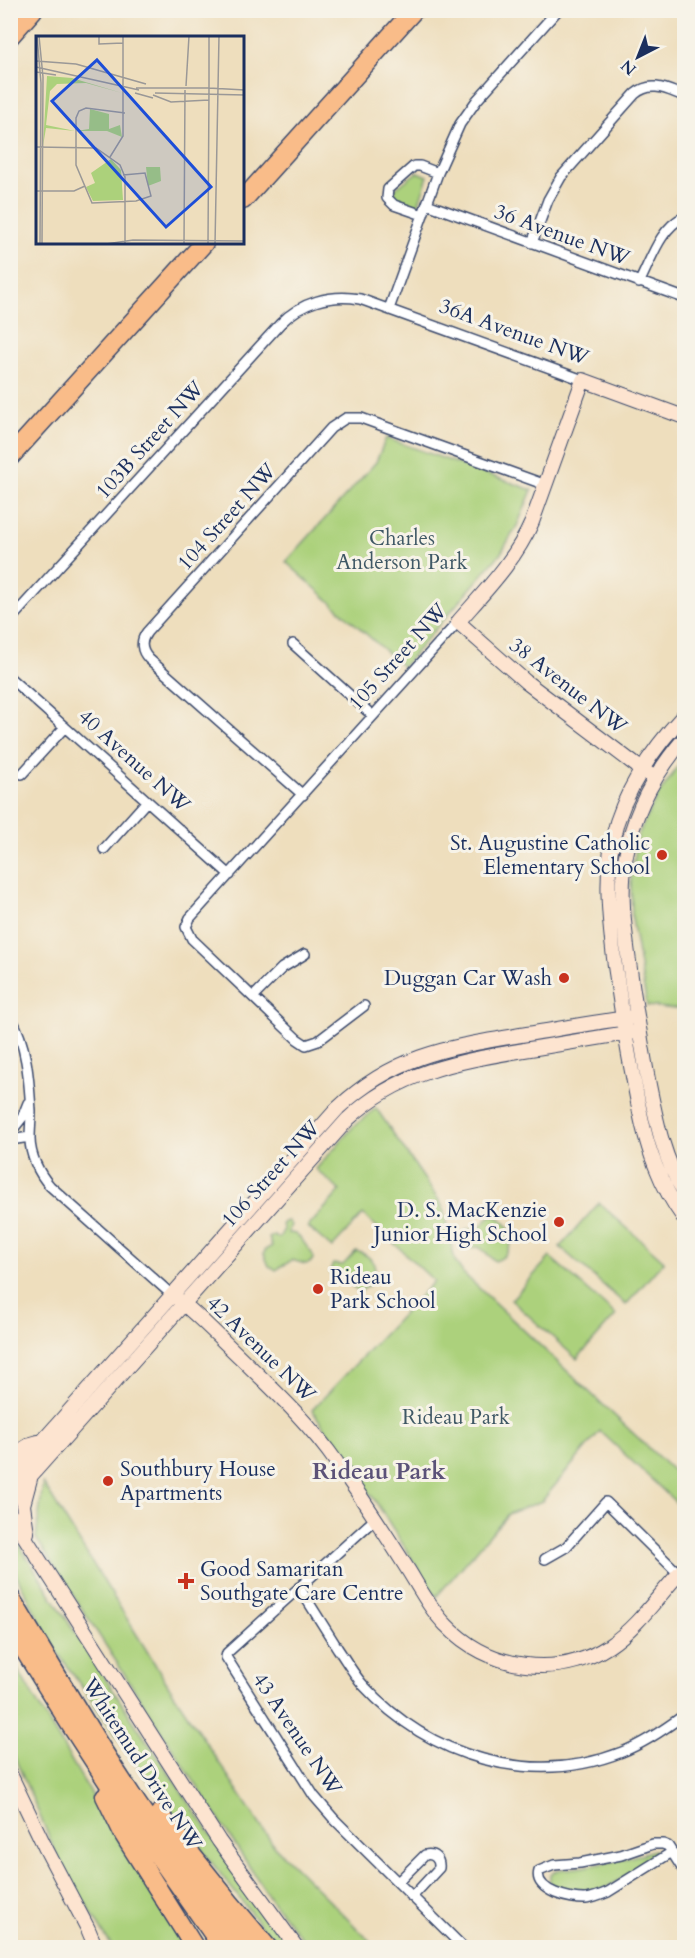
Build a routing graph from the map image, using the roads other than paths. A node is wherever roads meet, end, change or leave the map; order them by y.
1 (33, 10) edge
2 (414, 10) edge
3 (558, 10) edge
4 (10, 36) edge
5 (684, 96) edge
6 (438, 173) junction
7 (244, 199) edge
8 (427, 204) junction
9 (423, 215) junction
10 (684, 217) edge
11 (532, 243) junction
12 (203, 244) edge
13 (639, 283) junction
14 (684, 298) edge
15 (326, 299) joint
16 (389, 309) junction
17 (583, 380) junction
18 (684, 417) edge
19 (10, 458) edge
20 (546, 485) junction
21 (10, 620) edge
22 (458, 622) junction
23 (293, 644) dead end
24 (10, 678) edge
25 (684, 714) edge
26 (373, 716) junction
27 (64, 727) junction
28 (684, 739) edge
29 (641, 770) junction
30 (22, 774) dead end
31 (655, 778) junction
32 (303, 795) junction
33 (147, 801) junction
34 (104, 849) dead end
35 (230, 875) junction
36 (305, 954) dead end
37 (253, 997) junction
38 (364, 1006) dead end
39 (10, 1016) edge
40 (630, 1018) junction
41 (632, 1033) junction
42 (30, 1098) junction
43 (10, 1133) edge
44 (30, 1137) junction
45 (10, 1140) edge
46 (684, 1192) edge
47 (684, 1218) edge
48 (172, 1295) junction
49 (184, 1304) junction
50 (43, 1441) junction
51 (10, 1457) edge
52 (31, 1476) junction
53 (10, 1478) edge
54 (10, 1499) edge
55 (10, 1514) edge
56 (376, 1518) junction
57 (29, 1541) junction
58 (545, 1558) dead end
59 (683, 1573) edge
60 (299, 1587) junction
61 (10, 1597) edge
62 (10, 1627) edge
63 (684, 1715) edge
64 (75, 1719) junction
65 (10, 1774) edge
66 (670, 1849) junction
67 (684, 1871) edge
68 (398, 1882) junction
69 (412, 1896) junction
70 (88, 1929) junction
71 (96, 1947) edge
72 (103, 1947) edge
73 (195, 1947) edge
74 (223, 1947) edge
75 (246, 1947) edge
76 (268, 1947) edge
77 (297, 1947) edge
78 (464, 1947) edge

1 - 4 highway
2 - 7 highway
3 - 6 street
5 - 11 street
6 - 8 street
6 - 9 street
8 - 9 street
8 - 11 street, 36 Avenue NW
9 - 16 street
10 - 13 street
11 - 13 street, 36 Avenue NW
12 - 19 highway
13 - 14 street, 36 Avenue NW
15 - 16 street, 36A Avenue NW
15 - 21 street, 103B Street NW
16 - 17 street, 36A Avenue NW
17 - 18 street, 36A Avenue NW
17 - 20 street, 105 Street NW
20 - 22 street, 105 Street NW
20 - 32 street, 104 Street NW
22 - 26 street, 105 Street NW
22 - 29 street, 38 Avenue NW
23 - 26 street
24 - 27 street, 40 Avenue NW
25 - 29 street
26 - 32 street, 105 Street NW
27 - 30 street
27 - 33 street, 40 Avenue NW
28 - 31 street
29 - 31 street, 38 Avenue NW
29 - 40 street
31 - 40 street
32 - 35 street, 105 Street NW
33 - 34 street
33 - 35 street, 40 Avenue NW
35 - 37 street, 105 Street NW
36 - 37 street
37 - 38 street
39 - 42 street, 42 Avenue NW
40 - 41 street
40 - 48 street, 106 Street NW
41 - 46 street
41 - 47 street
41 - 49 street, 106 Street NW
42 - 43 street
42 - 44 street, 42 Avenue NW
44 - 45 street
44 - 48 street, 42 Avenue NW
48 - 49 street, 42 Avenue NW
48 - 50 street, 106 Street NW
49 - 52 street, 106 Street NW
49 - 56 street, 42 Avenue NW
50 - 51 street
50 - 53 street, 106 Street NW
52 - 54 street, 106 Street NW
52 - 57 street
55 - 57 street
56 - 59 street, 42 Avenue NW
56 - 60 street
57 - 77 street
58 - 59 street
60 - 63 street
60 - 68 street, 43 Avenue NW
61 - 64 highway, Whitemud Drive NW
62 - 64 highway, Whitemud Drive NW
64 - 73 highway
64 - 74 highway, Whitemud Drive NW
64 - 75 highway, Whitemud Drive NW
64 - 76 highway
65 - 70 street
66 - 66 street
66 - 67 street
68 - 69 street, 43 Avenue NW
68 - 69 street
69 - 78 street, 43 Avenue NW
70 - 71 street
70 - 72 street

